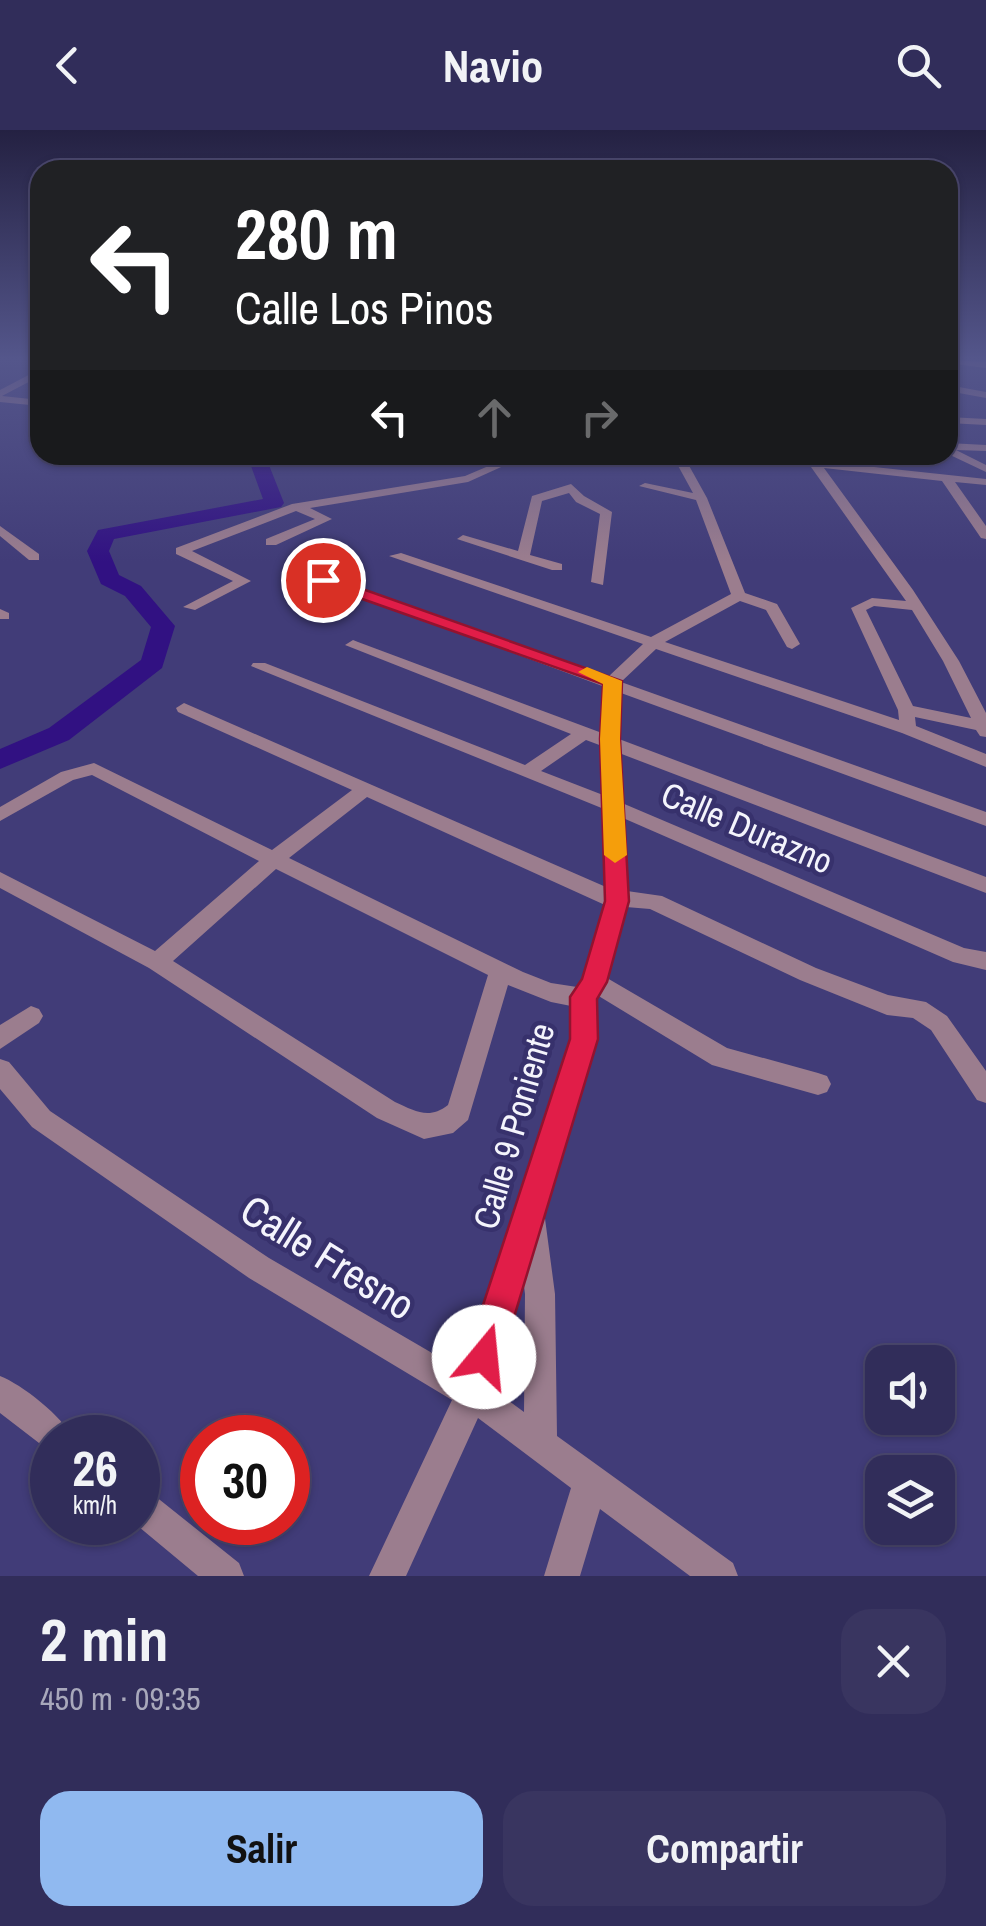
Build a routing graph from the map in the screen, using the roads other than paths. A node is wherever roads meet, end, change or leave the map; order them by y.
1 (958, 448) edge
2 (986, 448) edge
3 (958, 453) edge
4 (498, 465) edge
5 (576, 465) edge
6 (683, 465) edge
7 (816, 465) edge
8 (824, 465) edge
9 (986, 468) edge
10 (946, 478) junction
11 (986, 482) edge
12 (645, 486) dead end
13 (571, 488) junction
14 (700, 498) junction
15 (296, 507) junction
16 (0, 530) edge
17 (986, 535) edge
18 (463, 538) dead end
19 (271, 542) dead end
20 (396, 556) dead end
21 (523, 556) junction
22 (34, 557) dead end
23 (557, 567) dead end
24 (323, 580) dead end
25 (598, 582) dead end
26 (738, 596) junction
27 (916, 606) junction
28 (190, 607) dead end
29 (654, 642) junction
30 (792, 644) dead end
31 (353, 645) dead end
32 (259, 666) dead end
33 (613, 681) junction
34 (184, 708) dead end
35 (907, 720) junction
36 (985, 729) edge
37 (587, 731) junction
38 (610, 739) junction
39 (986, 761) edge
40 (525, 773) junction
41 (363, 791) junction
42 (613, 806) junction
43 (0, 815) edge
44 (986, 819) edge
45 (272, 861) junction
46 (0, 879) edge
47 (986, 885) edge
48 (617, 901) junction
49 (986, 961) edge
50 (157, 962) junction
51 (502, 970) junction
52 (588, 989) junction
53 (31, 1016) dead end
54 (0, 1039) edge
55 (0, 1070) edge
56 (818, 1084) dead end
57 (986, 1092) edge
58 (531, 1208) junction
59 (0, 1392) edge
60 (472, 1394) junction
61 (30, 1417) edge
62 (540, 1443) junction
63 (591, 1480) junction
64 (160, 1522) edge
65 (226, 1576) edge
66 (386, 1576) edge
67 (562, 1576) edge
68 (720, 1576) edge

1 - 2 street
3 - 9 street
4 - 15 street
5 - 13 street
6 - 14 street
7 - 27 street
8 - 10 street
10 - 11 street
10 - 17 street
12 - 14 street
13 - 21 street
13 - 25 street
14 - 26 street
15 - 19 street
15 - 28 street
16 - 22 street
18 - 21 street
20 - 29 street
21 - 23 street
24 - 33 street
26 - 29 street
26 - 30 street
27 - 35 street
27 - 36 street
29 - 33 street
29 - 35 street
31 - 37 street
32 - 40 street, Calle Durazno
33 - 38 street, Calle 9 Poniente
33 - 44 street
34 - 41 street
35 - 36 street
35 - 39 street
37 - 38 street
37 - 40 street
38 - 42 street, Calle 9 Poniente
38 - 47 street
40 - 42 street, Calle Durazno
41 - 45 street
41 - 48 street
42 - 48 street, Calle 9 Poniente
42 - 49 street, Calle Durazno
43 - 45 street
45 - 50 street
45 - 51 street
46 - 50 street
48 - 52 street, Calle 9 Poniente
48 - 57 street
50 - 51 street
51 - 52 street
52 - 56 street
52 - 58 street, Calle 9 Poniente
53 - 54 street
55 - 60 street, Calle Fresno
58 - 60 street, Calle 9 Poniente
58 - 62 street
59 - 61 street
60 - 62 street, Calle Fresno
60 - 66 street, Calle 9 Poniente
62 - 63 street, Calle Fresno
63 - 67 street
63 - 68 street, Calle Fresno
64 - 65 street

